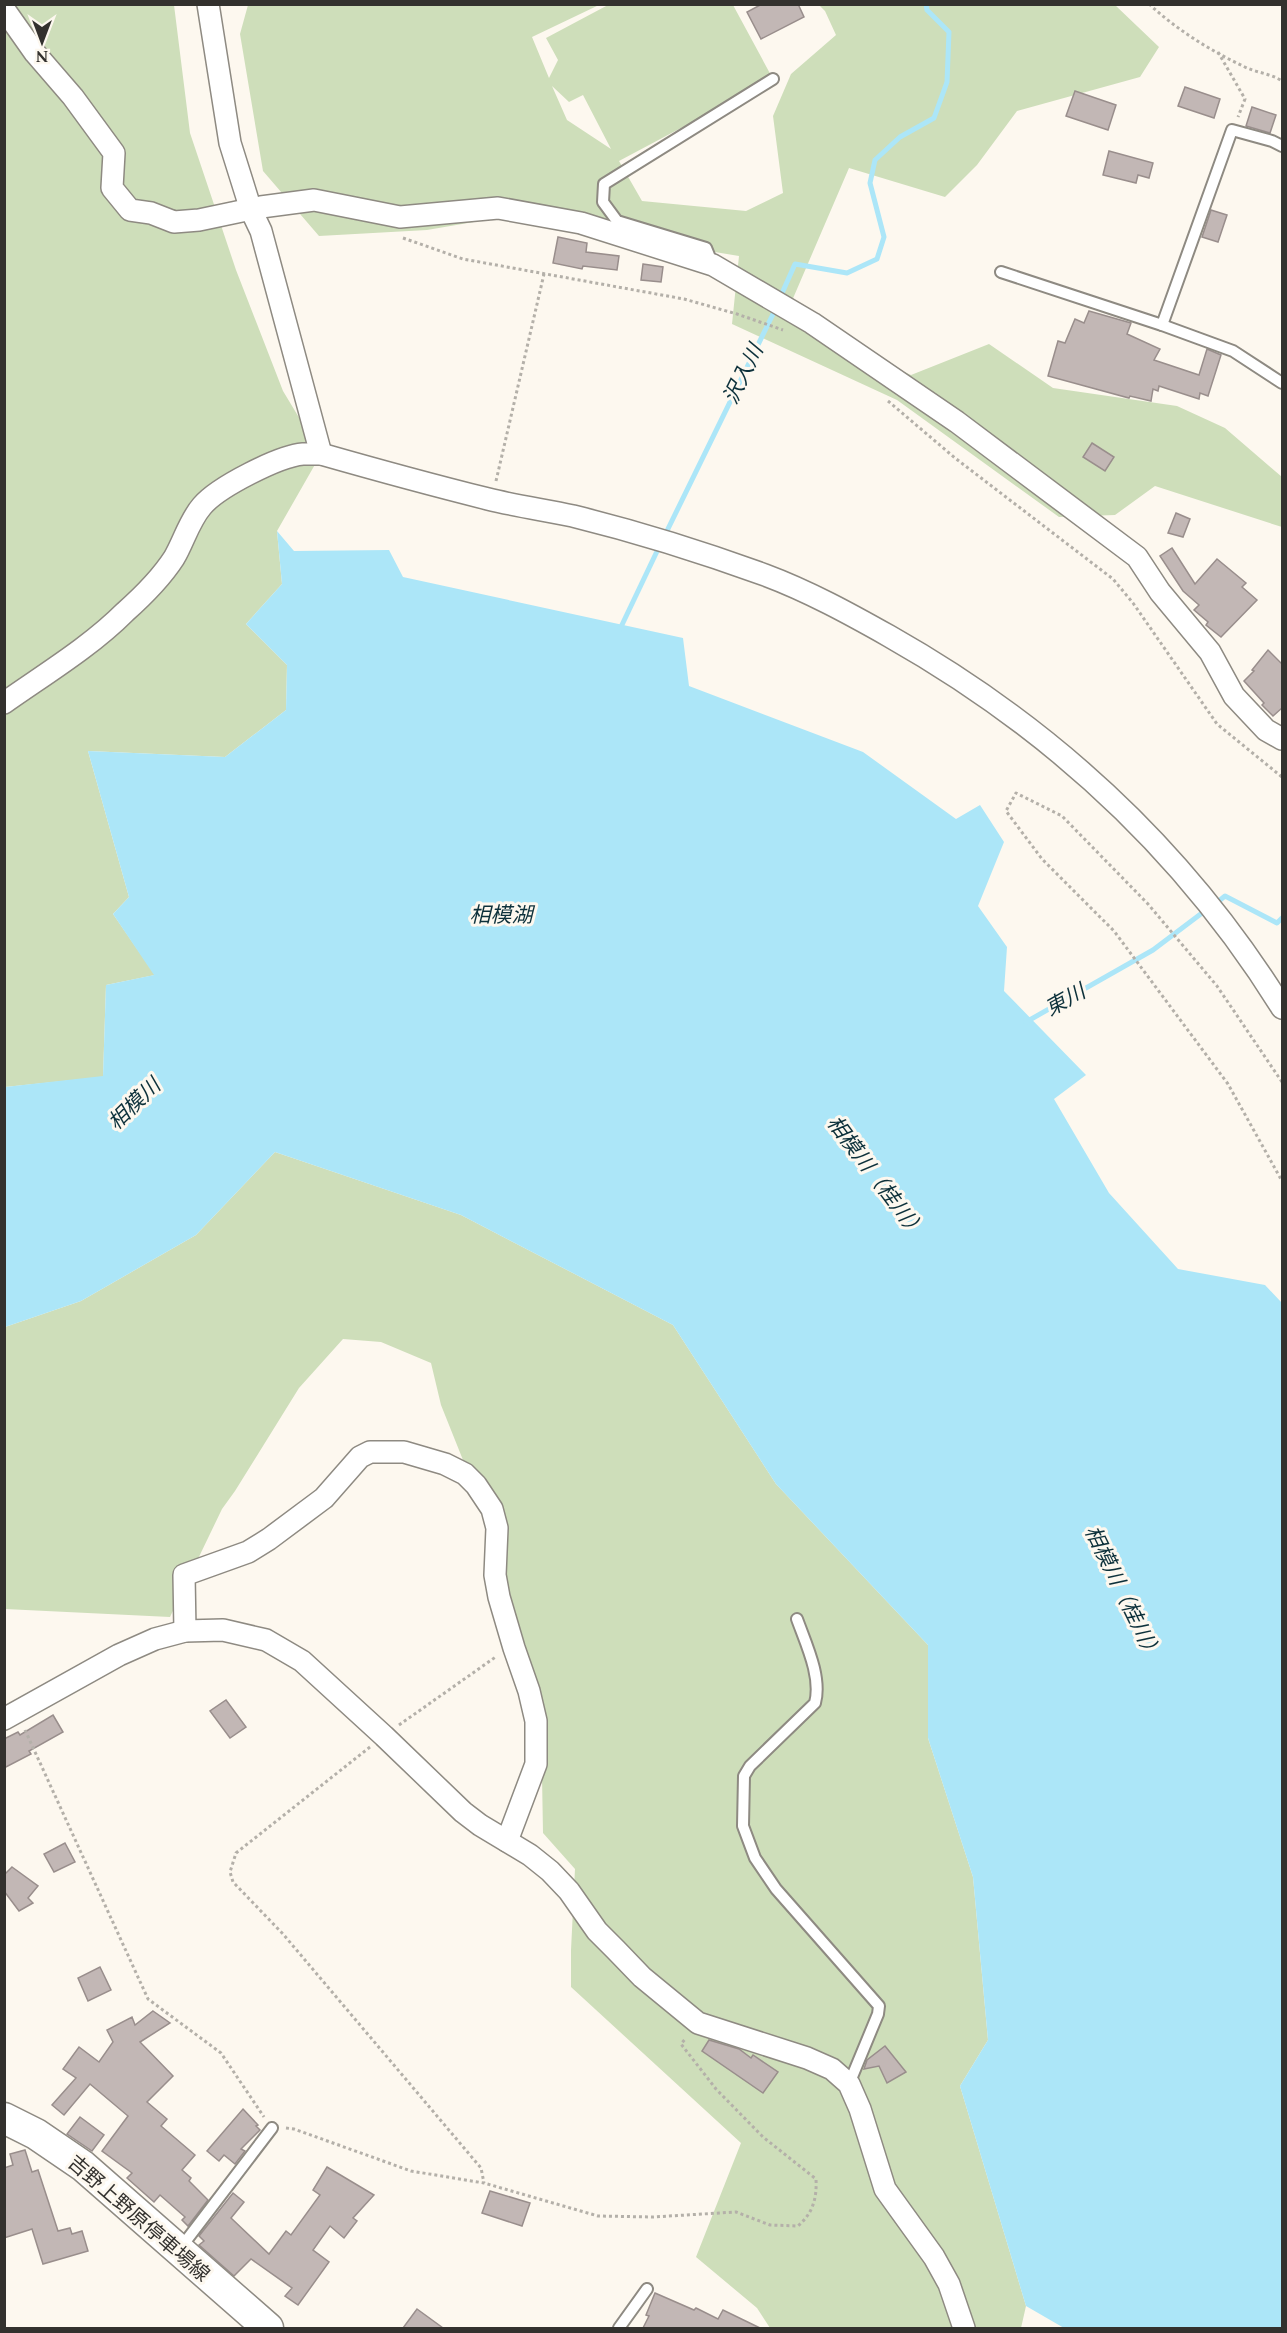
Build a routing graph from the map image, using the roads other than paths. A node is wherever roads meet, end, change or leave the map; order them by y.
1 (208, 4) edge
2 (4, 9) edge
3 (773, 79) dead end
4 (1282, 146) edge
5 (251, 210) junction
6 (713, 265) junction
7 (1001, 272) dead end
8 (1162, 325) junction
9 (1282, 383) edge
10 (321, 454) junction
11 (4, 703) edge
12 (1282, 739) edge
13 (1282, 1008) edge
14 (797, 1619) dead end
15 (184, 1630) junction
16 (11, 1715) edge
17 (507, 1841) junction
18 (849, 2084) junction
19 (4, 2118) edge
20 (272, 2128) road end
21 (178, 2251) junction
22 (646, 2289) dead end
23 (268, 2328) edge
24 (619, 2328) edge
25 (964, 2328) edge

1 - 5 street
2 - 5 street
3 - 6 lane
4 - 8 lane
5 - 6 street
5 - 10 street
6 - 12 street
7 - 8 lane
8 - 9 lane
10 - 11 street
10 - 13 street
14 - 18 lane
15 - 16 street
15 - 17 street
15 - 17 street
17 - 18 street
18 - 25 street
19 - 21 main road, 吉野上野原停車場線
20 - 21 lane
21 - 23 main road, 吉野上野原停車場線
22 - 24 lane

